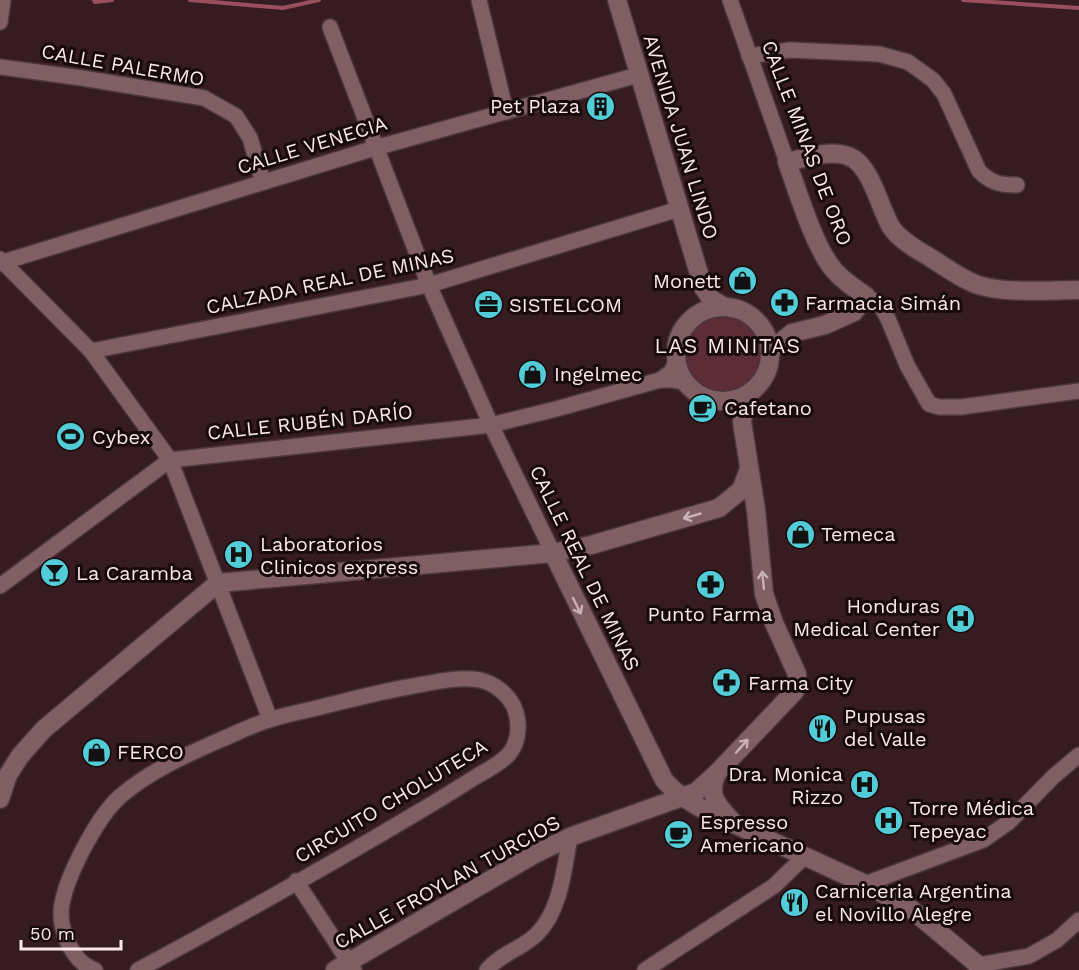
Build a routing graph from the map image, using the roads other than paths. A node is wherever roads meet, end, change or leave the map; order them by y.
1 (3, 0) edge
2 (479, 0) edge
3 (617, 0) edge
4 (730, 0) edge
5 (0, 22) edge
6 (330, 27) dead end
7 (749, 56) junction
8 (0, 67) edge
9 (638, 75) junction
10 (506, 112) junction
11 (375, 148) junction
12 (787, 162) junction
13 (263, 182) junction
14 (1017, 185) dead end
15 (679, 209) junction
16 (1, 262) edge
17 (429, 285) junction
18 (703, 286) junction
19 (1079, 290) edge
20 (866, 296) junction
21 (725, 307) junction
22 (695, 316) junction
23 (760, 325) junction
24 (792, 333) junction
25 (91, 351) junction
26 (770, 351) junction
27 (676, 362) junction
28 (660, 380) junction
29 (686, 383) junction
30 (1079, 391) edge
31 (747, 394) junction
32 (724, 401) junction
33 (742, 422) junction
34 (490, 425) junction
35 (170, 460) junction
36 (749, 468) junction
37 (719, 508) junction
38 (758, 529) junction
39 (553, 553) junction
40 (218, 583) junction
41 (0, 586) edge
42 (270, 719) junction
43 (1079, 755) edge
44 (717, 773) junction
45 (682, 798) junction
46 (0, 799) edge
47 (733, 822) junction
48 (570, 837) junction
49 (804, 857) junction
50 (296, 881) junction
51 (865, 884) junction
52 (1079, 920) edge
53 (346, 967) edge
54 (981, 967) edge
55 (95, 970) edge
56 (138, 970) edge
57 (487, 970) edge
58 (645, 970) edge

1 - 5 street
2 - 10 street
3 - 9 street, AVENIDA JUAN LINDO
4 - 7 street, CALLE MINAS DE ORO
6 - 11 street, CALLE REAL DE MINAS
7 - 12 street, CALLE MINAS DE ORO
7 - 14 street
8 - 13 street, CALLE PALERMO
9 - 10 street, CALLE VENECIA
9 - 15 street, AVENIDA JUAN LINDO
10 - 11 street, CALLE VENECIA
11 - 13 street, CALLE VENECIA
11 - 17 street, CALLE REAL DE MINAS
12 - 19 street
12 - 20 street, CALLE MINAS DE ORO
13 - 16 street, CALLE VENECIA
15 - 17 street, CALZADA REAL DE MINAS
15 - 18 street, AVENIDA JUAN LINDO
16 - 25 street
17 - 25 street, CALZADA REAL DE MINAS
17 - 34 street, CALLE REAL DE MINAS
18 - 21 street, AVENIDA JUAN LINDO
18 - 22 street
20 - 24 street
20 - 30 street, CALLE MINAS DE ORO
21 - 22 street
21 - 23 street
22 - 27 street
23 - 24 street
23 - 26 street
24 - 26 street
25 - 35 street
26 - 31 street
27 - 28 street
27 - 29 street
28 - 29 street, CALLE RUBÉN DARÍO
28 - 34 street, CALLE RUBÉN DARÍO
29 - 32 street
31 - 32 street
31 - 33 street
32 - 33 street
33 - 36 street
34 - 35 street, CALLE RUBÉN DARÍO
34 - 39 street, CALLE REAL DE MINAS
35 - 40 street
35 - 41 street
36 - 37 street
36 - 38 street
37 - 38 street
37 -> 39 street
44 -> 38 street
39 - 40 street
39 -> 45 street, CALLE REAL DE MINAS
40 - 42 street
40 - 46 street
42 - 50 street, CIRCUITO CHOLUTECA
42 - 55 street, CIRCUITO CHOLUTECA
43 - 51 street
44 - 45 street
44 - 47 street
45 - 47 street, CALLE REAL DE MINAS
45 - 48 street, CALLE FROYLAN TURCIOS
47 - 49 street, CALLE REAL DE MINAS
48 - 53 street, CALLE FROYLAN TURCIOS
48 - 57 street
49 - 51 street, CALLE REAL DE MINAS
49 - 58 street
50 - 53 street
50 - 56 street, CIRCUITO CHOLUTECA
51 - 54 street, CALLE REAL DE MINAS
52 - 54 street

